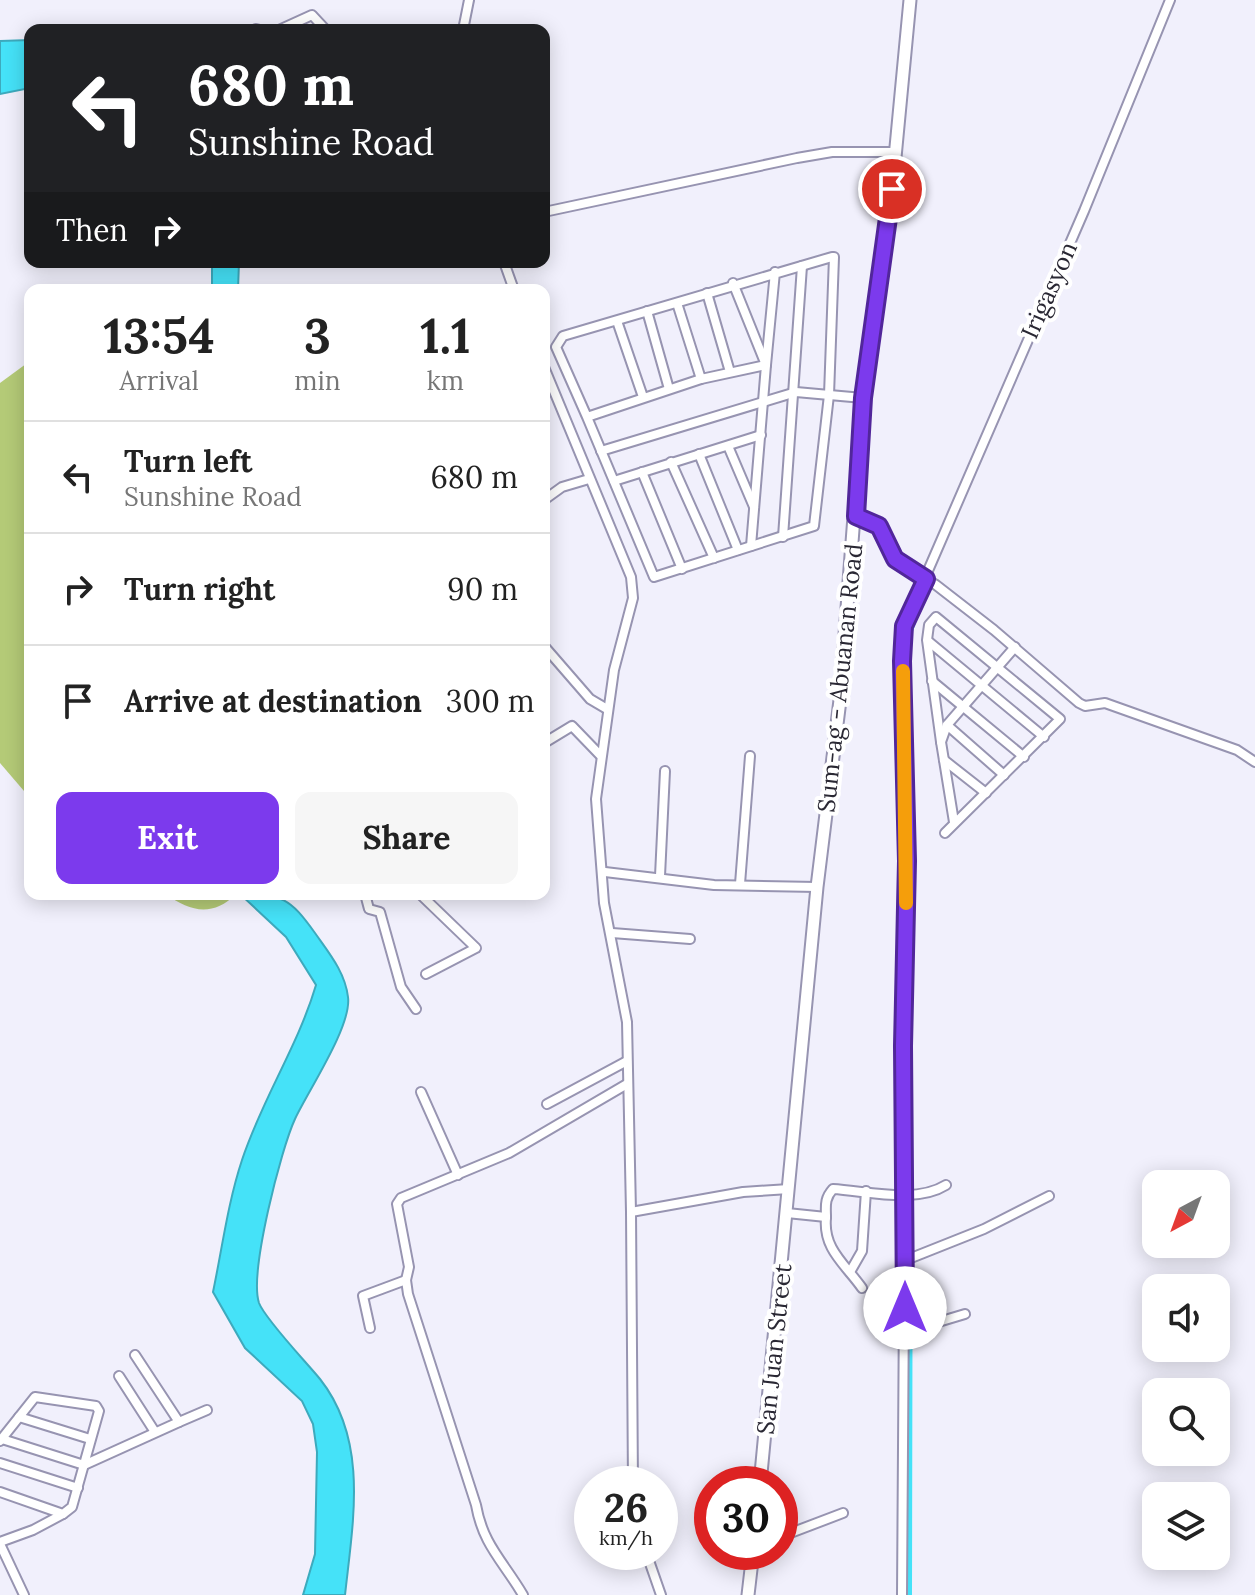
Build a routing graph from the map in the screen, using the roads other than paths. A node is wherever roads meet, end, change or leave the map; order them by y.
1 (469, 0) edge
2 (910, 0) edge
3 (1170, 0) edge
4 (292, 24) edge
5 (320, 24) edge
6 (464, 24) edge
7 (895, 152) junction
8 (550, 211) edge
9 (802, 266) junction
10 (775, 272) junction
11 (733, 283) junction
12 (707, 293) junction
13 (677, 303) junction
14 (647, 311) junction
15 (617, 321) junction
16 (766, 365) junction
17 (730, 372) junction
18 (701, 379) junction
19 (550, 382) edge
20 (669, 389) junction
21 (796, 392) junction
22 (829, 395) junction
23 (643, 397) junction
24 (863, 398) junction
25 (764, 400) junction
26 (587, 417) junction
27 (761, 435) junction
28 (728, 446) junction
29 (601, 451) junction
30 (699, 454) junction
31 (671, 462) junction
32 (642, 472) junction
33 (589, 479) junction
34 (614, 481) junction
35 (550, 496) edge
36 (754, 508) junction
37 (856, 516) junction
38 (783, 537) junction
39 (751, 546) junction
40 (738, 550) junction
41 (714, 558) junction
42 (682, 569) junction
43 (926, 579) junction
44 (927, 640) junction
45 (1015, 647) junction
46 (550, 653) edge
47 (998, 666) junction
48 (932, 680) junction
49 (981, 686) junction
50 (964, 706) junction
51 (607, 709) junction
52 (947, 725) junction
53 (550, 737) edge
54 (1044, 737) junction
55 (941, 742) junction
56 (600, 755) junction
57 (750, 756) dead end
58 (1024, 757) junction
59 (944, 760) junction
60 (1255, 762) edge
61 (665, 771) dead end
62 (1004, 775) junction
63 (986, 793) junction
64 (954, 822) junction
65 (945, 833) dead end
66 (605, 872) junction
67 (660, 876) junction
68 (740, 884) junction
69 (817, 887) junction
70 (367, 900) edge
71 (426, 900) edge
72 (612, 933) junction
73 (690, 939) dead end
74 (426, 974) dead end
75 (416, 1009) dead end
76 (627, 1061) junction
77 (627, 1084) junction
78 (421, 1092) dead end
79 (547, 1104) dead end
80 (458, 1175) junction
81 (946, 1185) dead end
82 (789, 1189) junction
83 (866, 1191) junction
84 (909, 1194) junction
85 (1049, 1196) dead end
86 (631, 1212) junction
87 (787, 1213) junction
88 (826, 1217) junction
89 (909, 1258) junction
90 (850, 1272) junction
91 (406, 1280) junction
92 (862, 1288) dead end
93 (965, 1314) dead end
94 (370, 1328) dead end
95 (907, 1332) junction
96 (135, 1355) dead end
97 (119, 1376) dead end
98 (207, 1410) dead end
99 (19, 1417) junction
100 (179, 1422) junction
101 (155, 1432) junction
102 (90, 1439) junction
103 (1, 1440) edge
104 (0, 1463) edge
105 (84, 1465) junction
106 (633, 1466) edge
107 (762, 1466) edge
108 (78, 1488) junction
109 (0, 1492) edge
110 (843, 1513) dead end
111 (63, 1514) junction
112 (798, 1530) edge
113 (0, 1543) edge
114 (652, 1570) edge
115 (751, 1570) edge
116 (24, 1595) edge
117 (523, 1595) edge
118 (661, 1595) edge
119 (748, 1595) edge
120 (902, 1595) edge

1 - 6 street
2 - 7 main road, Sum-ag - Abuanan Road
3 - 43 street, Irigasyon
4 - 5 street
7 - 8 street
7 - 24 main road, Sum-ag - Abuanan Road
9 - 10 street
9 - 21 street
9 - 22 street
10 - 11 street
10 - 16 street
11 - 12 street
11 - 16 street
12 - 13 street
12 - 17 street
13 - 14 street
13 - 18 street
14 - 15 street
14 - 20 street
15 - 23 street
15 - 26 street
16 - 17 street
16 - 25 street
17 - 18 street
18 - 20 street
19 - 33 street
20 - 23 street
21 - 22 street
21 - 25 street
21 - 38 street
22 - 24 street
22 - 38 street
23 - 26 street
24 - 37 main road, Sum-ag - Abuanan Road
25 - 27 street
25 - 29 street
26 - 29 street
27 - 28 street
27 - 36 street
28 - 30 street
28 - 36 street
29 - 34 street
30 - 31 street
30 - 40 street
31 - 32 street
31 - 41 street
32 - 34 street
32 - 42 street
33 - 35 street
33 - 51 street
34 - 42 street
36 - 39 street
37 - 43 street
37 - 69 main road, Sum-ag - Abuanan Road
38 - 39 street
39 - 40 street
40 - 41 street
41 - 42 street
43 - 45 street
43 - 84 street, Irigasyon
44 - 47 street
44 - 48 street
44 - 49 street
45 - 47 street
45 - 60 street
46 - 51 street
47 - 49 street
47 - 54 street
48 - 50 street
48 - 55 street
49 - 50 street
49 - 54 street
50 - 52 street
50 - 58 street
51 - 56 street
52 - 55 street
52 - 62 street
53 - 56 street
54 - 58 street
55 - 59 street
56 - 66 street
57 - 68 street
58 - 62 street
59 - 63 street
59 - 64 street
61 - 67 street
62 - 63 street
63 - 64 street
64 - 65 street
66 - 67 street
66 - 72 street
67 - 68 street
68 - 69 street
69 - 82 main road, Sum-ag - Abuanan Road
70 - 75 street
71 - 74 street
72 - 73 street
72 - 76 street
76 - 77 street
76 - 79 street
77 - 80 street
77 - 86 street
78 - 80 street
80 - 91 street
81 - 84 street
82 - 86 street
82 - 87 main road, Sum-ag - Abuanan Road
83 - 84 street
83 - 88 street
83 - 90 street
84 - 89 street, Irigasyon
85 - 89 street
86 - 106 street
87 - 88 street
87 - 107 main road, San Juan Street
88 - 90 street
89 - 95 street, Irigasyon
90 - 92 street
91 - 94 street
91 - 117 street
93 - 95 street
95 - 120 street, Irigasyon
96 - 100 street
97 - 101 street
98 - 100 street
99 - 102 street
99 - 102 street
99 - 103 street
100 - 101 street
101 - 105 street
102 - 105 street
103 - 105 street
104 - 108 street
105 - 108 street
108 - 111 street
109 - 111 street
110 - 112 street
111 - 113 street
113 - 116 street
114 - 118 street
115 - 119 main road

